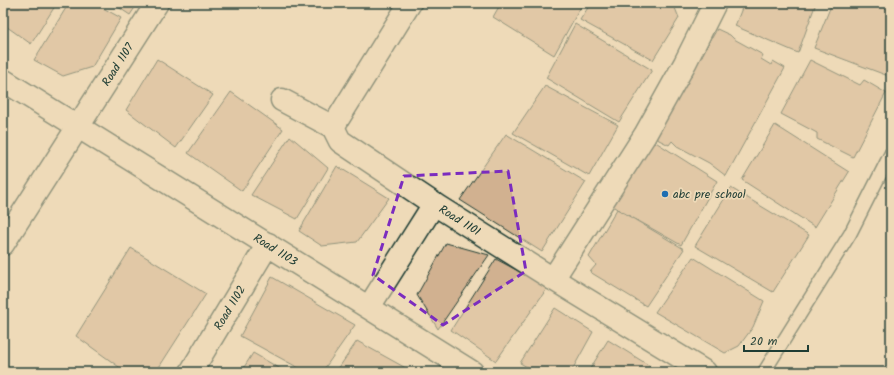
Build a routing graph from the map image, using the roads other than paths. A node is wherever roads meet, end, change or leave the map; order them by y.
1 (157, 3) edge
2 (410, 3) edge
3 (715, 3) edge
4 (3, 80) edge
5 (282, 100) dead end
6 (78, 127) junction
7 (333, 127) junction
8 (891, 153) edge
9 (434, 204) junction
10 (3, 244) edge
11 (268, 244) junction
12 (553, 279) junction
13 (369, 307) junction
14 (191, 372) edge
15 (472, 372) edge
16 (705, 372) edge
17 (764, 372) edge

1 - 6 street, Road 1107
2 - 7 street
3 - 12 street
4 - 6 street, Road 1103
5 - 7 street, Road 1101
6 - 10 street
6 - 11 street, Road 1103
7 - 9 street, Road 1101
8 - 17 lane
9 - 12 street, Road 1101
9 - 13 street
11 - 13 street, Road 1103
11 - 14 street, Road 1102
12 - 16 street, Road 1101
13 - 15 street, Road 1103

